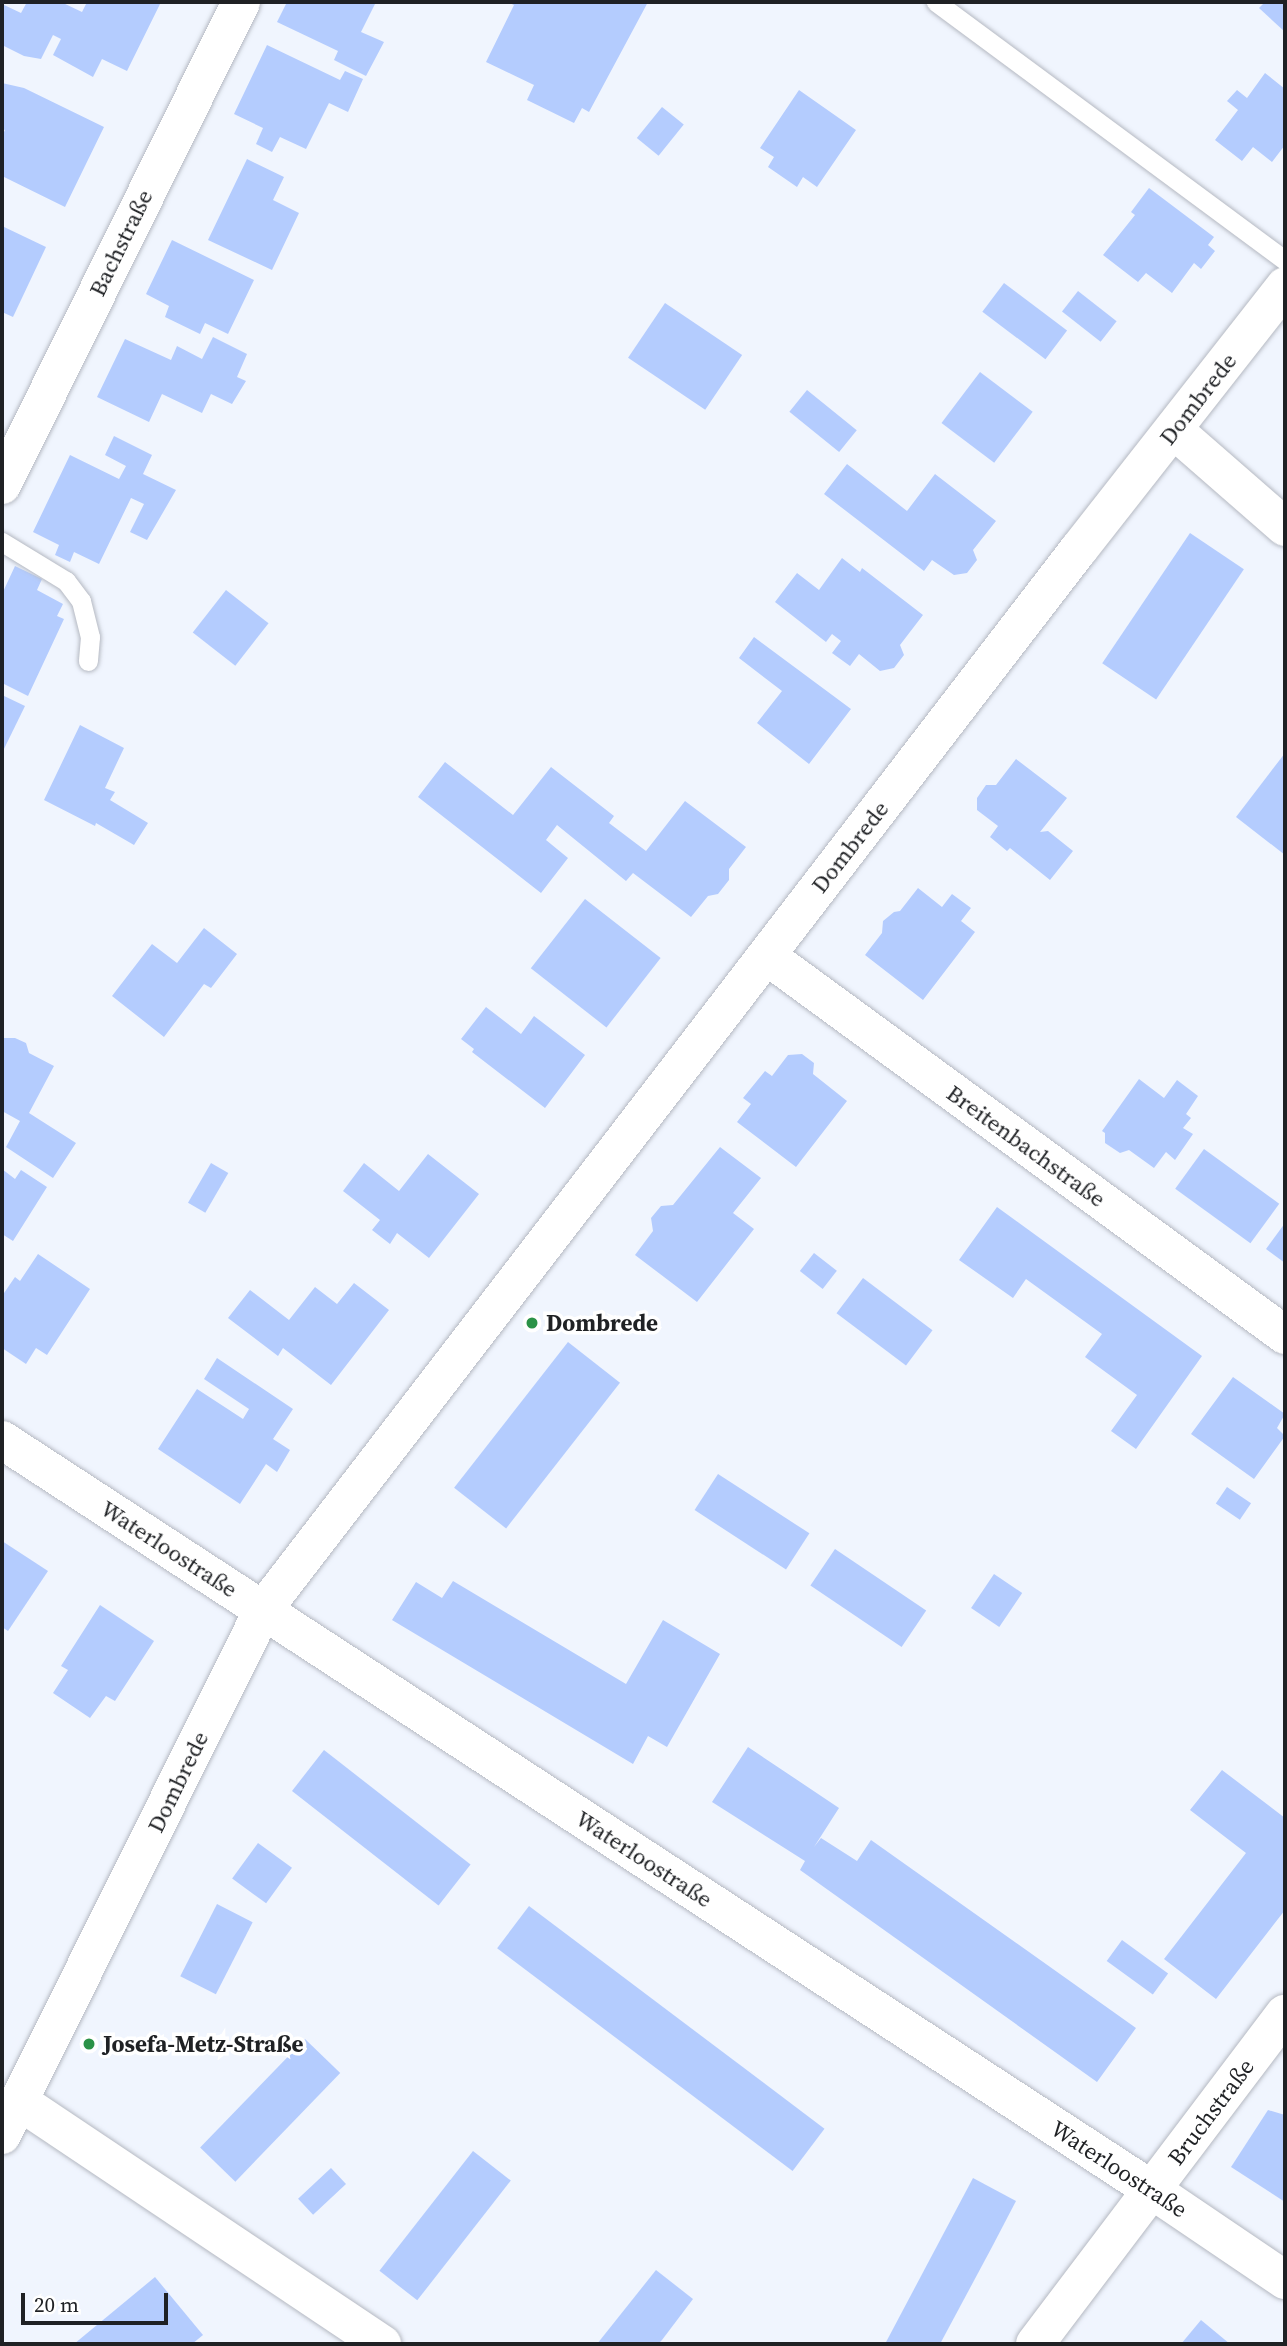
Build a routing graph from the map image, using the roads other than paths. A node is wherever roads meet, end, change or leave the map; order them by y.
1 (241, 2) edge
2 (936, 2) edge
3 (1285, 260) edge
4 (1285, 286) edge
5 (1175, 431) junction
6 (2, 485) edge
7 (1285, 527) edge
8 (2, 542) edge
9 (88, 661) dead end
10 (767, 956) junction
11 (1285, 1335) edge
12 (2, 1440) edge
13 (263, 1610) junction
14 (1285, 2014) edge
15 (19, 2101) junction
16 (2, 2135) edge
17 (1152, 2190) junction
18 (1285, 2280) edge
19 (382, 2344) edge
20 (1035, 2344) edge

1 - 6 street, Bachstraße
2 - 3 lane
4 - 5 street, Dombrede
5 - 7 street
5 - 10 street, Dombrede
8 - 9 lane
10 - 11 street, Breitenbachstraße
10 - 13 street, Dombrede
12 - 13 street, Waterloostraße
13 - 15 street, Dombrede
13 - 17 street, Waterloostraße
14 - 17 street, Bruchstraße
15 - 16 street, Dombrede
15 - 19 street
17 - 18 street, Waterloostraße
17 - 20 street, Bruchstraße

